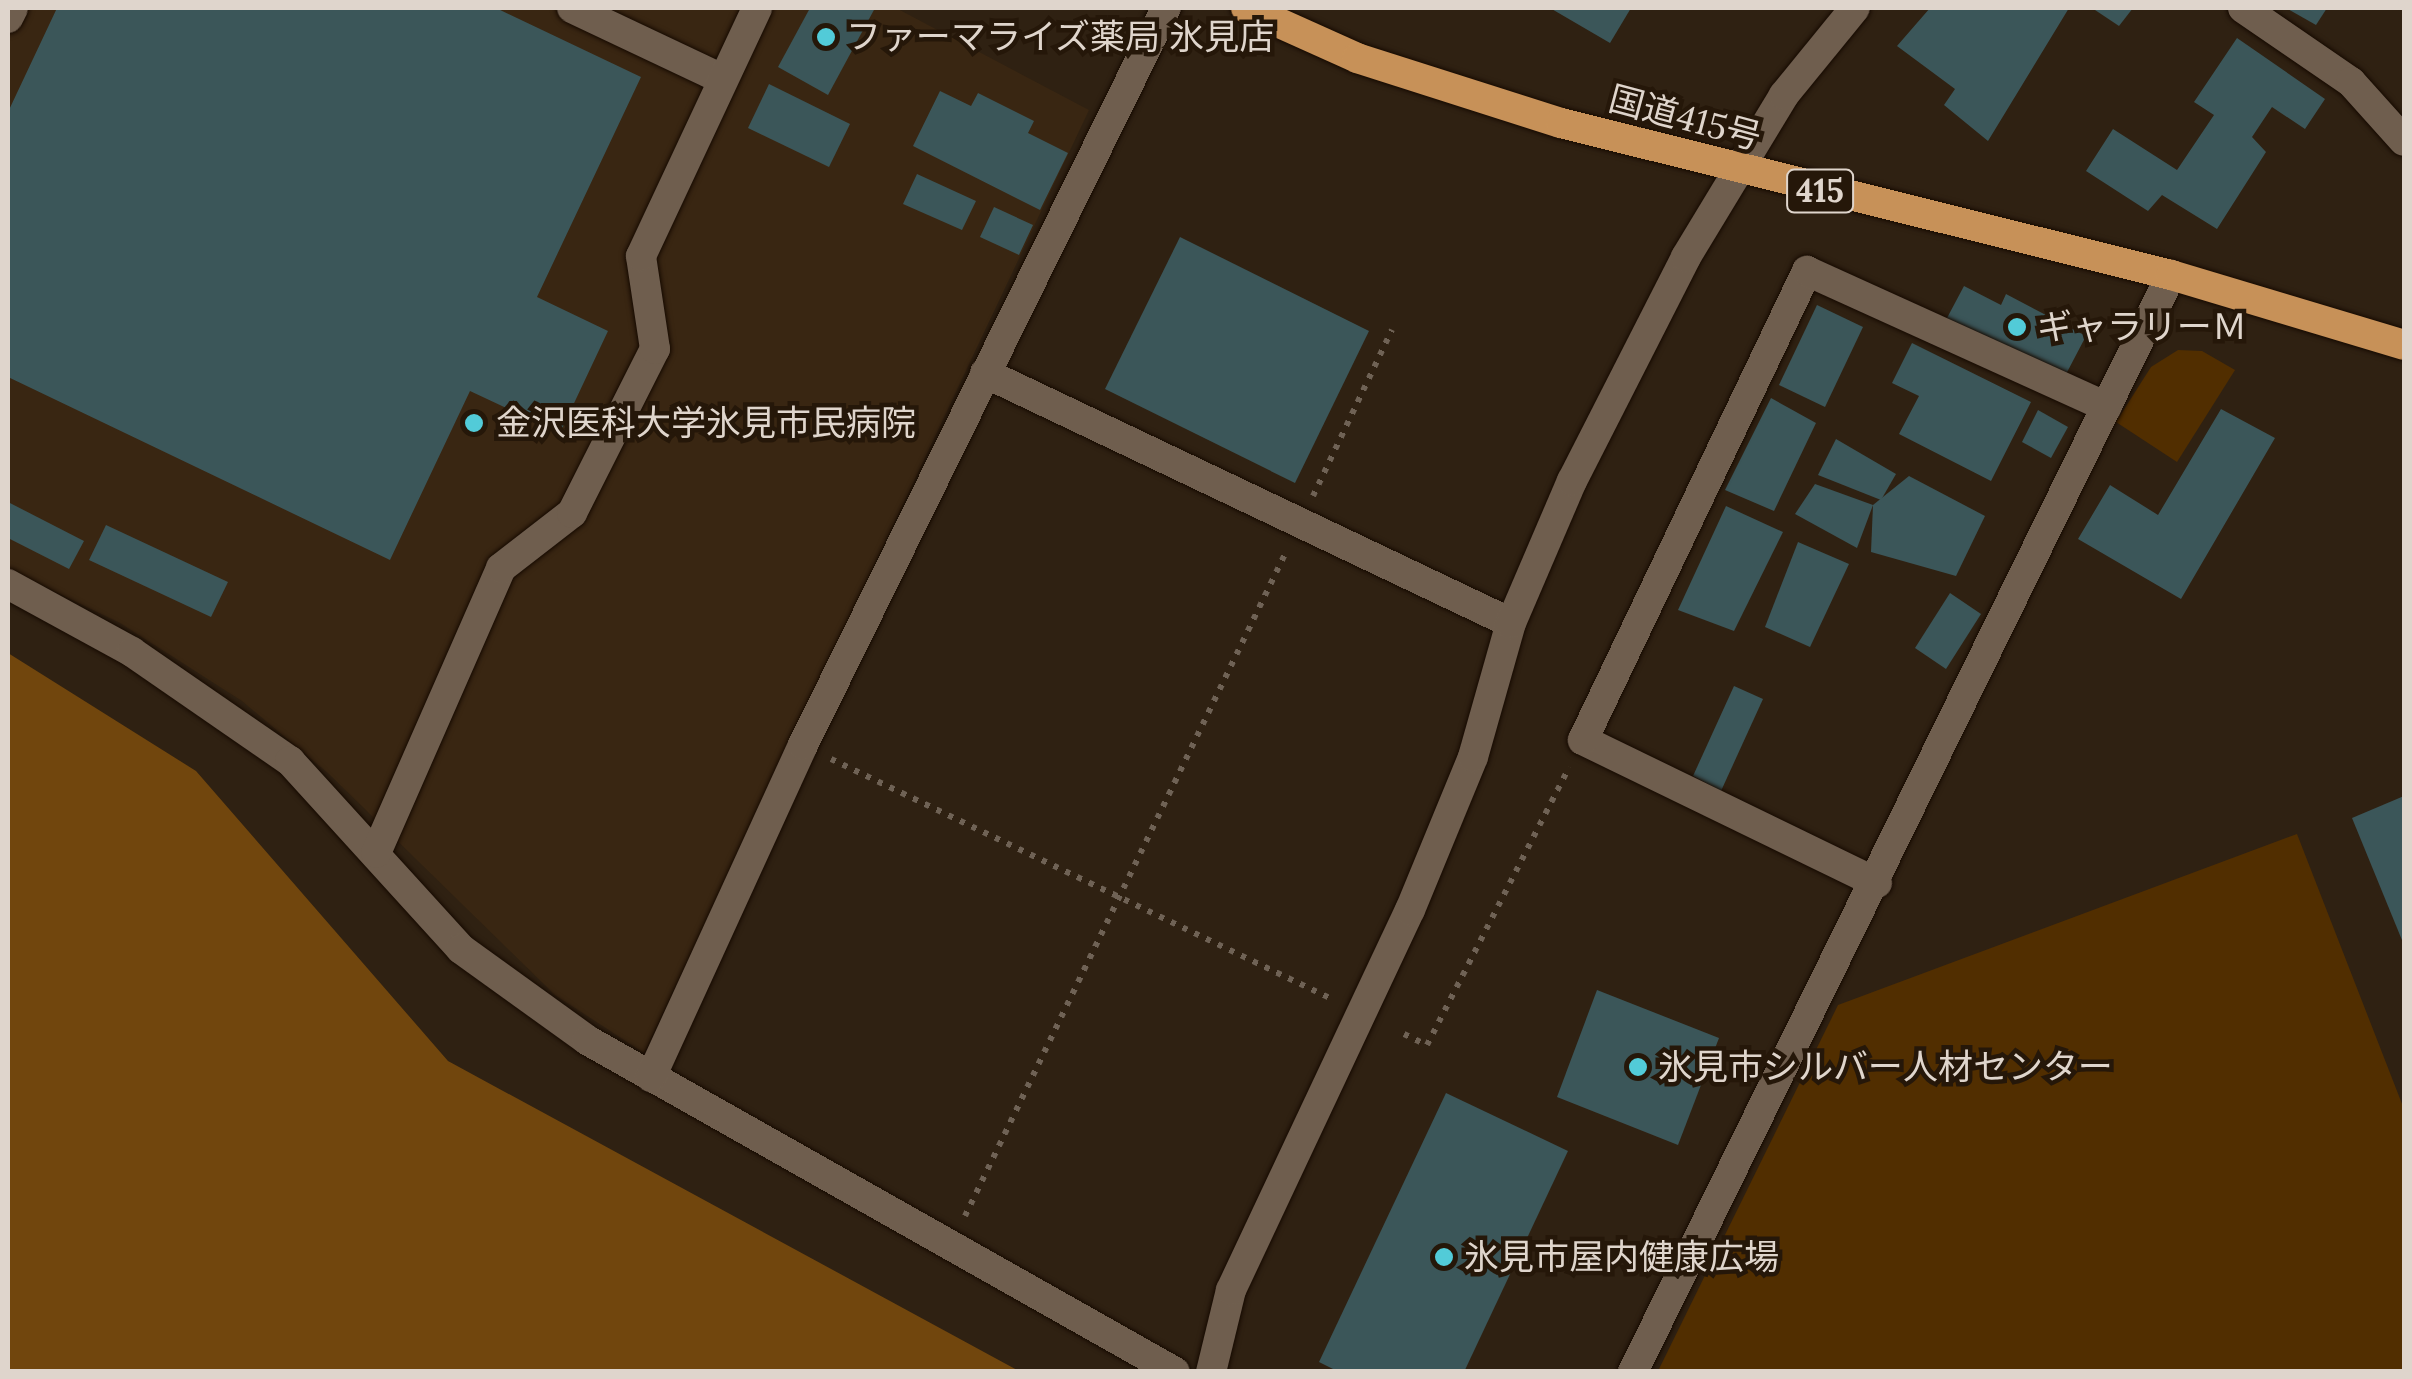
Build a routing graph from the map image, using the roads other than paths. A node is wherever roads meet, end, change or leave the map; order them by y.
1 (12, 8) edge
2 (572, 8) edge
3 (758, 8) edge
4 (1166, 8) edge
5 (1246, 8) edge
6 (1855, 8) edge
7 (2246, 8) edge
8 (8, 18) edge
9 (722, 79) junction
10 (2404, 140) edge
11 (1738, 172) junction
12 (2171, 275) junction
13 (2404, 345) edge
14 (985, 374) junction
15 (2107, 407) junction
16 (8, 584) edge
17 (1511, 623) junction
18 (376, 853) junction
19 (1877, 882) junction
20 (651, 1077) junction
21 (1175, 1372) edge
22 (1210, 1372) edge
23 (1632, 1372) edge

1 - 8 street
2 - 9 street
3 - 9 street
4 - 14 street
5 - 11 highway, 国道415号 / 415
6 - 11 street
7 - 10 street
9 - 18 street
11 - 12 highway, 国道415号 / 415
11 - 17 street
12 - 13 highway, 国道415号 / 415
12 - 15 street
14 - 17 street
14 - 20 street
15 - 19 street
15 - 19 street
16 - 18 street
17 - 22 street
18 - 20 street
19 - 23 street
20 - 21 street

